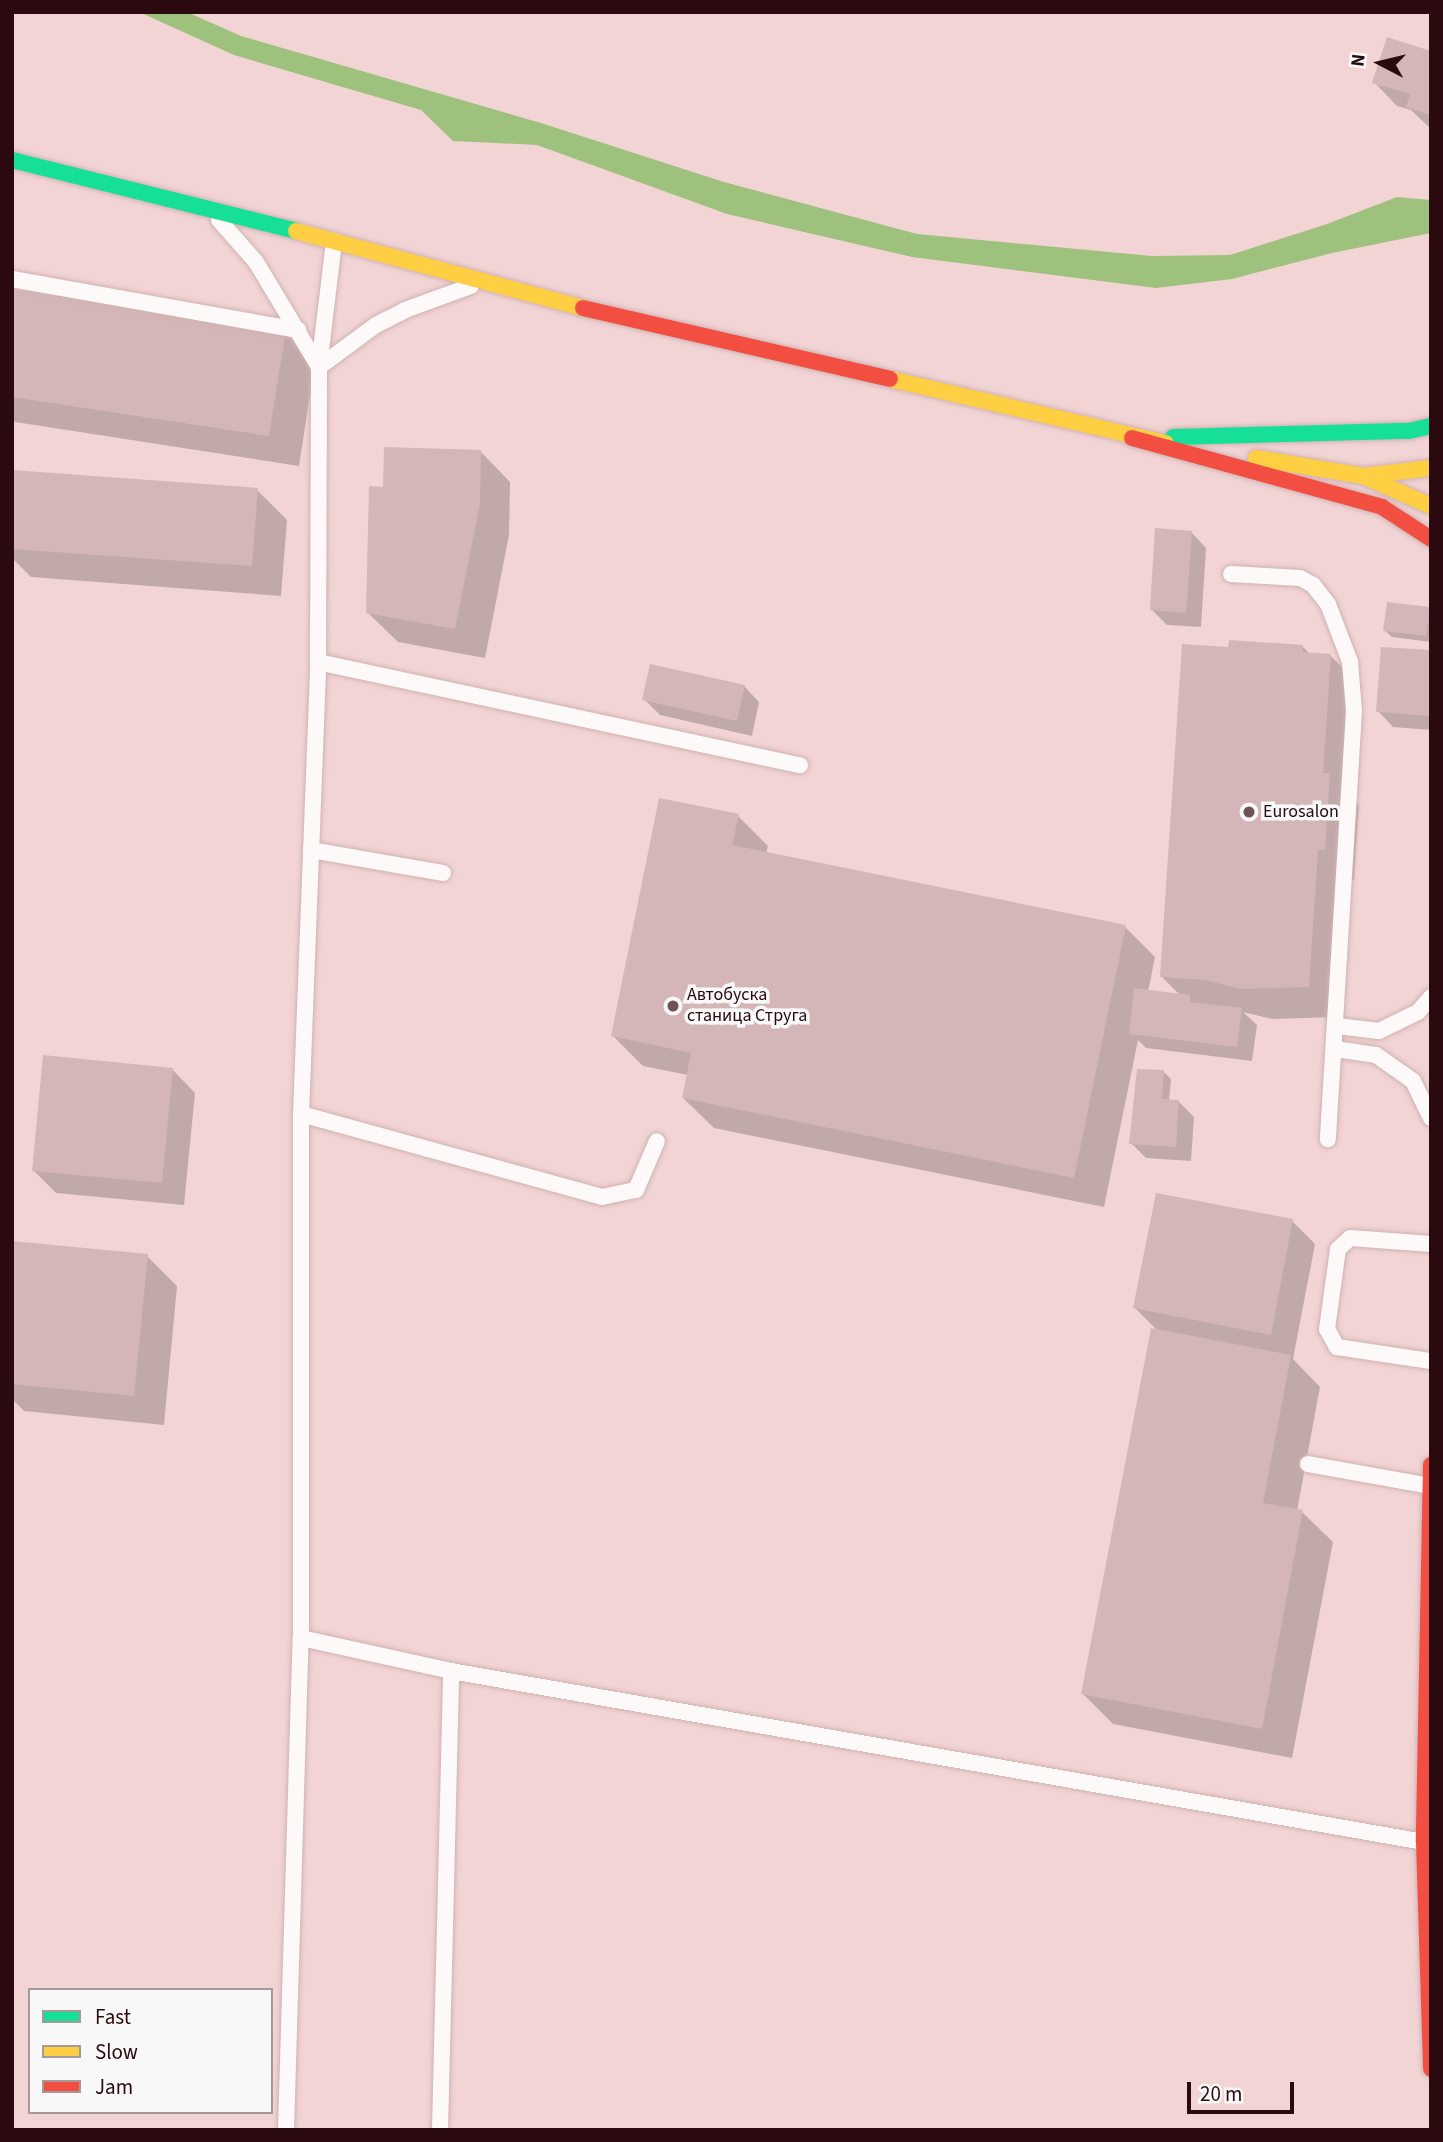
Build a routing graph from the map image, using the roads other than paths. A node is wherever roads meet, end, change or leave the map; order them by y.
1 (12, 160) edge
2 (209, 210) junction
3 (334, 241) junction
4 (12, 279) edge
5 (483, 282) junction
6 (299, 330) junction
7 (319, 367) junction
8 (1431, 426) edge
9 (1132, 438) junction
10 (1431, 468) edge
11 (1363, 476) junction
12 (1431, 506) edge
13 (1431, 539) edge
14 (1231, 573) dead end
15 (318, 662) junction
16 (800, 765) dead end
17 (311, 850) junction
18 (443, 873) dead end
19 (1431, 997) edge
20 (1337, 1026) junction
21 (1335, 1049) junction
22 (301, 1114) junction
23 (1431, 1118) edge
24 (1328, 1139) dead end
25 (657, 1141) dead end
26 (1431, 1244) edge
27 (1431, 1361) edge
28 (1308, 1464) dead end
29 (1431, 1465) edge
30 (1430, 1486) edge
31 (301, 1638) junction
32 (451, 1671) junction
33 (1424, 1842) junction
34 (1431, 2069) edge
35 (286, 2130) edge
36 (440, 2130) edge

1 - 2 main road
2 - 3 main road
2 - 6 lane
3 - 5 main road
3 - 7 lane
4 - 6 lane
5 - 7 lane
5 - 9 main road
6 - 7 lane
7 - 15 lane
8 - 9 main road
9 - 11 main road
9 - 13 main road
10 - 11 main road
11 - 12 main road
14 - 20 lane
15 - 16 lane
15 - 17 lane
17 - 18 lane
17 - 22 lane
19 - 20 lane
20 - 21 lane
21 - 23 lane
21 - 24 lane
22 - 25 lane
22 - 31 lane
26 - 27 lane
28 - 30 lane
29 - 30 main road
30 - 33 main road
31 - 32 lane
31 - 35 lane
32 - 33 lane
32 - 36 lane
33 - 34 main road

